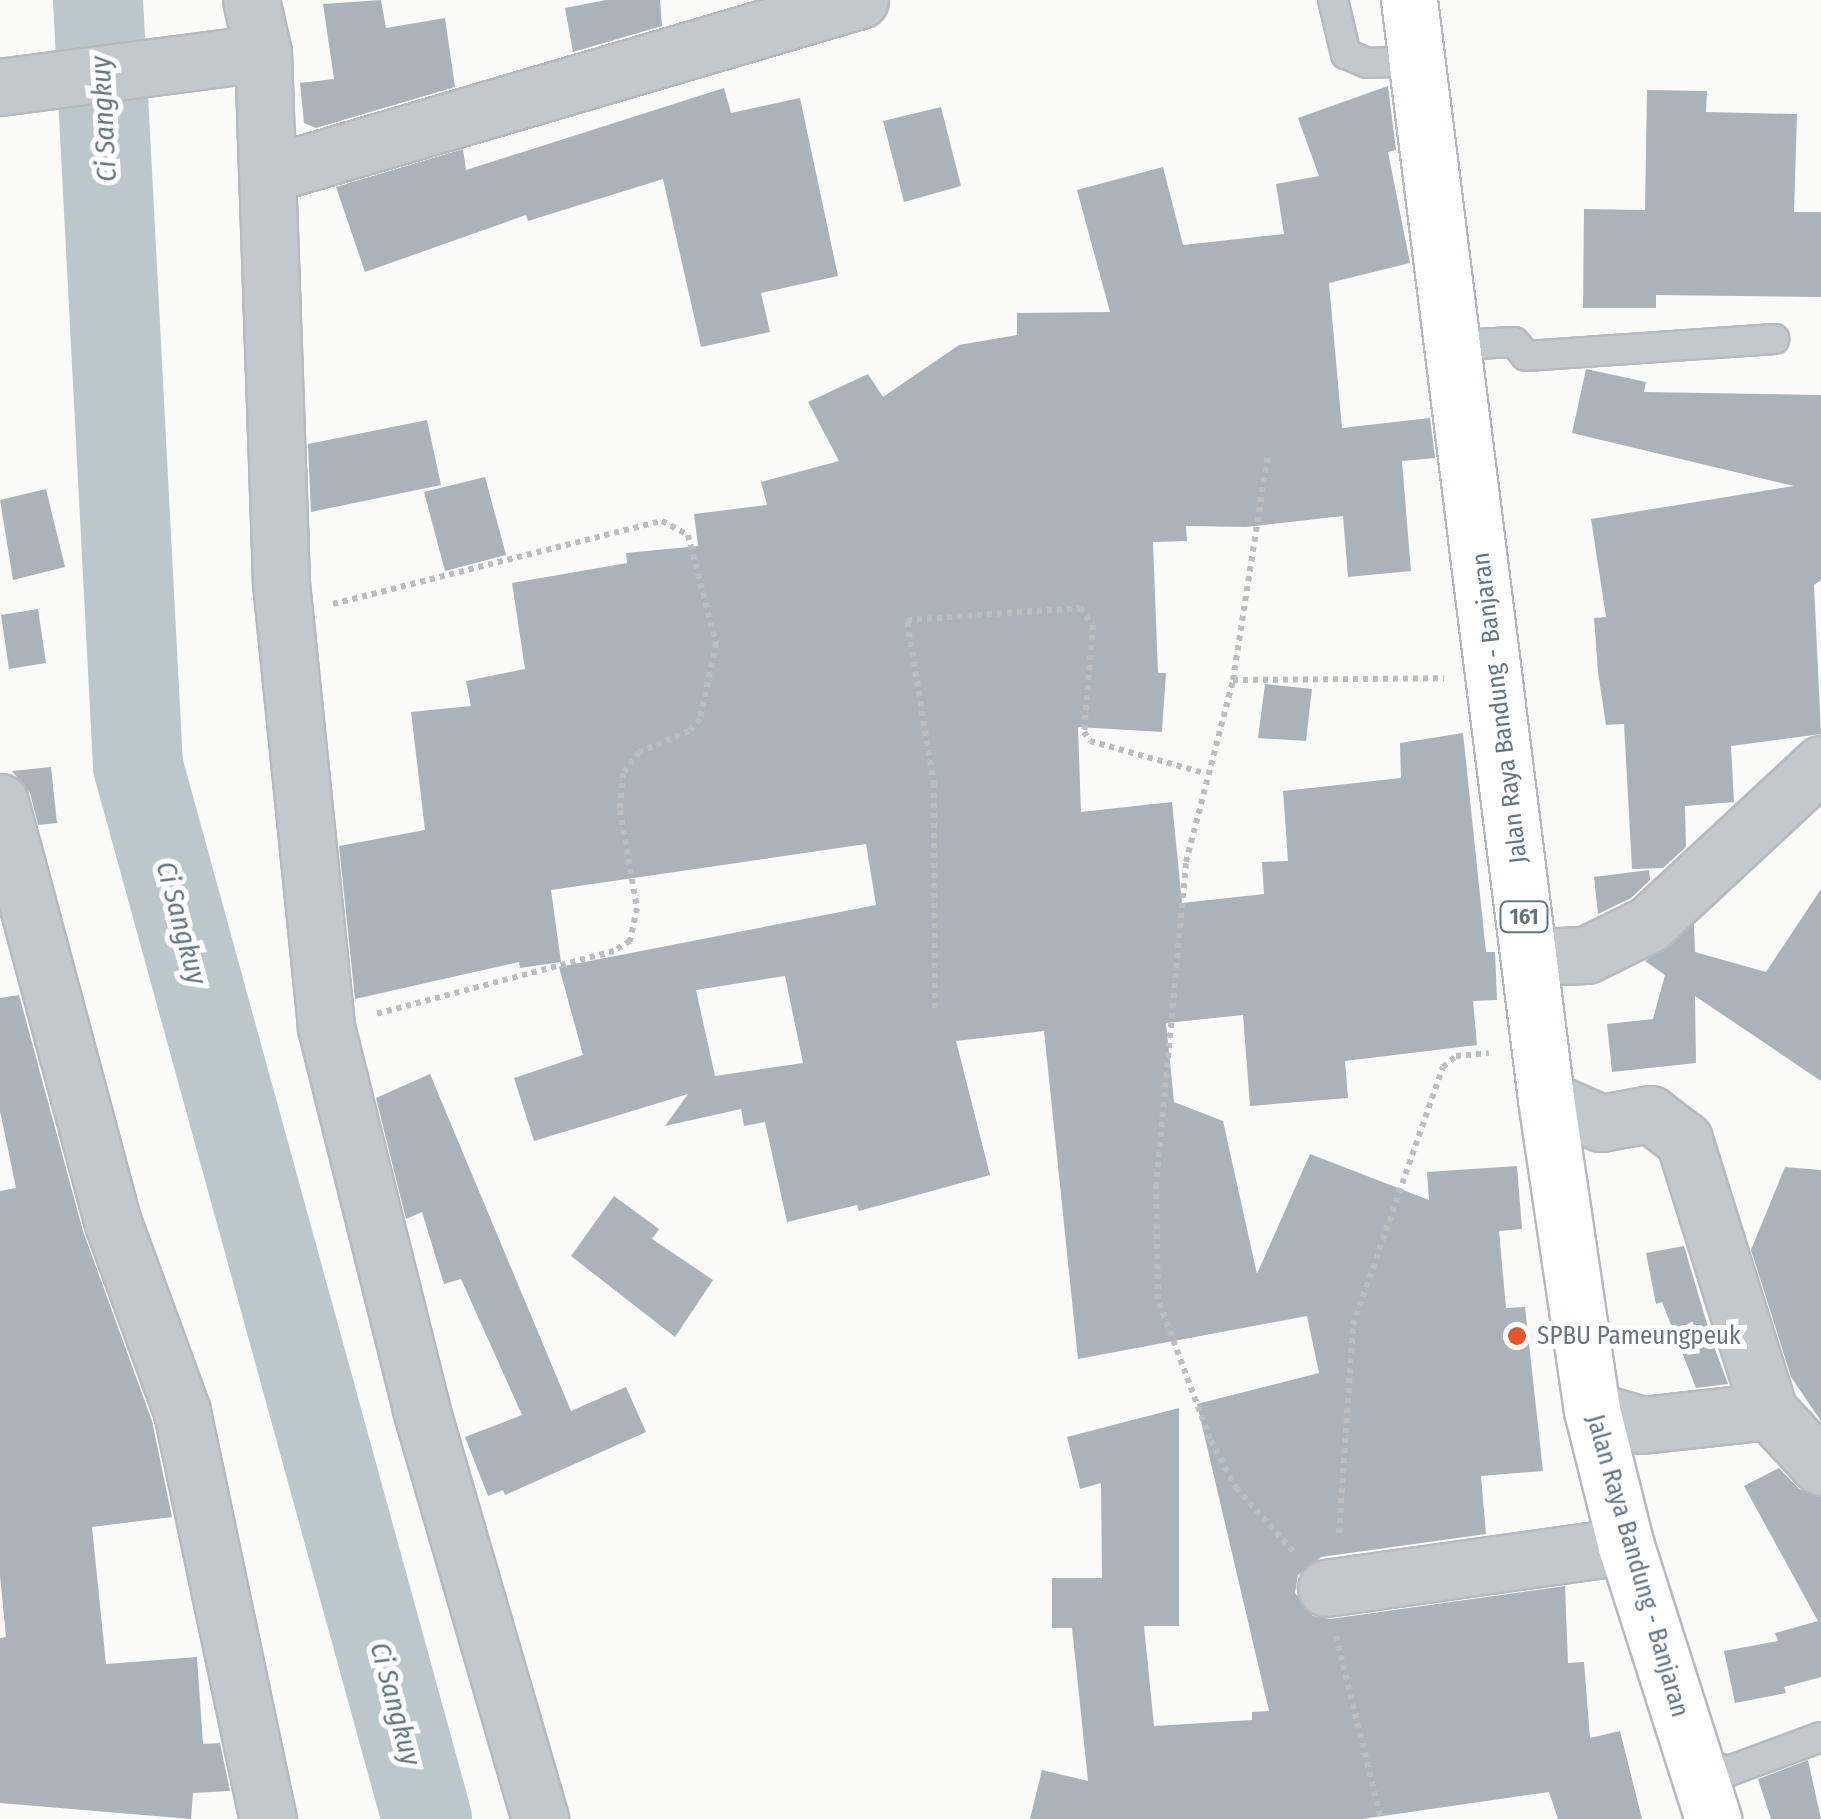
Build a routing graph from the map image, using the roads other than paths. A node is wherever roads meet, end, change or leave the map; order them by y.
1 (251, 0) edge
2 (860, 0) edge
3 (1333, 0) edge
4 (1410, 0) edge
5 (249, 54) junction
6 (1419, 61) junction
7 (0, 86) edge
8 (269, 174) junction
9 (1774, 339) dead end
10 (1457, 345) junction
11 (1821, 764) edge
12 (0, 802) edge
13 (1529, 957) junction
14 (1543, 1073) junction
15 (1592, 1410) junction
16 (1768, 1410) junction
17 (1821, 1467) edge
18 (1626, 1546) junction
19 (1326, 1588) road end
20 (1821, 1737) edge
21 (1693, 1762) junction
22 (268, 1819) edge
23 (540, 1819) edge
24 (1712, 1819) edge

1 - 5 street
2 - 8 street
3 - 6 lane
4 - 6 main road, Jalan Raya Bandung - Banjaran / 161
5 - 7 street
5 - 8 street
6 - 10 main road, Jalan Raya Bandung - Banjaran / 161
8 - 23 street
9 - 10 lane
10 - 13 main road, Jalan Raya Bandung - Banjaran / 161
11 - 13 street
12 - 22 street
13 - 14 main road, Jalan Raya Bandung - Banjaran / 161
14 - 15 main road, Jalan Raya Bandung - Banjaran / 161
14 - 16 street
15 - 16 street
15 - 18 main road, Jalan Raya Bandung - Banjaran / 161
16 - 17 street
18 - 19 street
18 - 21 main road, Jalan Raya Bandung - Banjaran / 161
20 - 21 lane
21 - 24 main road, Jalan Raya Bandung - Banjaran / 161

